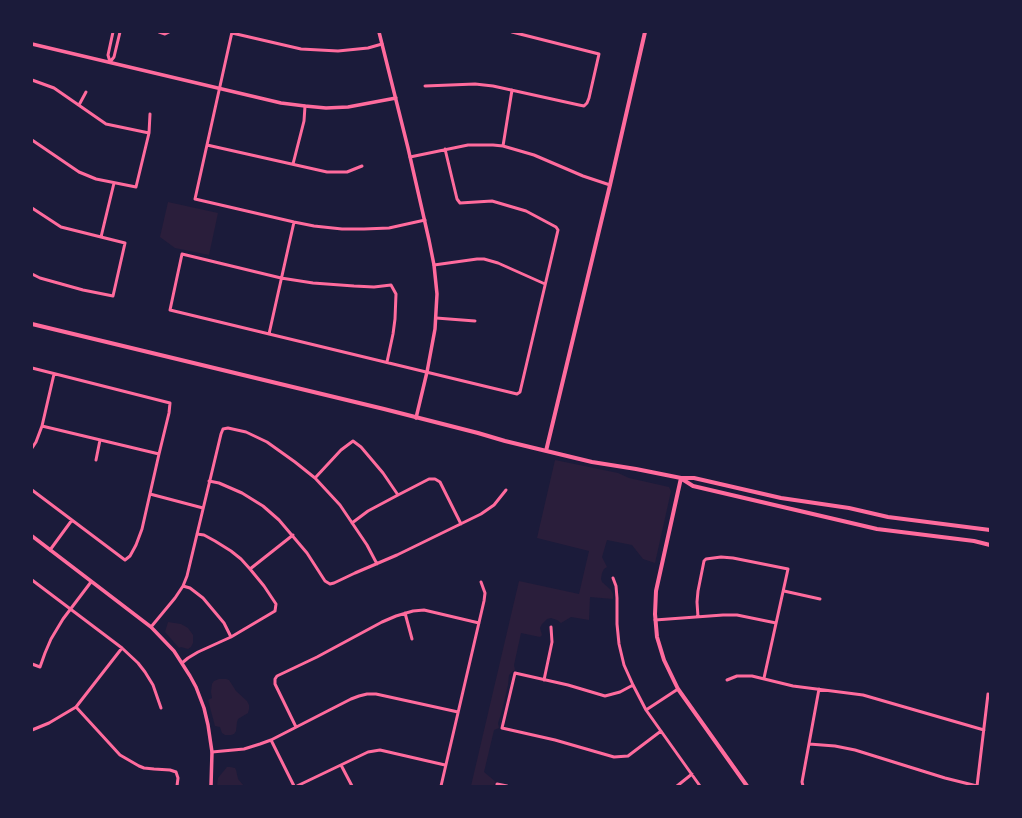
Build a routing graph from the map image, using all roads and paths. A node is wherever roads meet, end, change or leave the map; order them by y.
1 (113, 32) edge
2 (120, 32) edge
3 (159, 32) edge
4 (169, 32) edge
5 (379, 32) edge
6 (512, 32) edge
7 (645, 32) edge
8 (232, 33) edge
9 (112, 38) junction
10 (118, 40) junction
11 (32, 44) edge
12 (382, 44) junction
13 (110, 62) junction
14 (32, 80) edge
15 (425, 86) dead end
16 (220, 88) junction
17 (512, 90) junction
18 (86, 92) dead end
19 (396, 98) junction
20 (79, 105) junction
21 (305, 106) junction
22 (150, 114) dead end
23 (149, 134) junction
24 (32, 140) edge
25 (207, 145) junction
26 (503, 146) junction
27 (445, 149) junction
28 (410, 157) junction
29 (293, 164) junction
30 (362, 166) dead end
31 (114, 183) junction
32 (610, 184) junction
33 (32, 208) edge
34 (425, 220) junction
35 (294, 222) junction
36 (101, 237) junction
37 (434, 265) junction
38 (32, 274) edge
39 (281, 278) junction
40 (545, 284) junction
41 (436, 318) junction
42 (475, 321) dead end
43 (32, 324) edge
44 (269, 334) junction
45 (387, 362) junction
46 (32, 368) edge
47 (427, 372) junction
48 (54, 374) junction
49 (416, 418) junction
50 (42, 426) junction
51 (100, 440) junction
52 (32, 448) edge
53 (546, 451) junction
54 (159, 454) junction
55 (96, 460) dead end
56 (437, 474) dead end
57 (315, 478) junction
58 (682, 478) junction
59 (436, 479) junction
60 (209, 481) junction
61 (32, 490) edge
62 (506, 490) dead end
63 (150, 494) junction
64 (398, 495) junction
65 (203, 508) junction
66 (72, 520) junction
67 (352, 523) junction
68 (460, 524) junction
69 (990, 530) edge
70 (197, 534) junction
71 (292, 535) junction
72 (32, 536) edge
73 (990, 545) edge
74 (50, 550) junction
75 (377, 564) junction
76 (250, 569) junction
77 (613, 578) dead end
78 (32, 580) edge
79 (91, 582) junction
80 (482, 582) dead end
81 (183, 586) junction
82 (784, 591) junction
83 (820, 599) dead end
84 (70, 609) junction
85 (405, 613) junction
86 (698, 617) junction
87 (655, 620) junction
88 (479, 623) junction
89 (776, 623) junction
90 (152, 627) junction
91 (551, 627) dead end
92 (231, 637) junction
93 (412, 639) dead end
94 (122, 648) junction
95 (182, 663) junction
96 (32, 664) edge
97 (764, 678) junction
98 (544, 680) junction
99 (727, 680) dead end
100 (633, 685) junction
101 (678, 689) junction
102 (819, 689) junction
103 (988, 694) dead end
104 (76, 707) junction
105 (161, 708) dead end
106 (646, 710) junction
107 (458, 712) junction
108 (296, 727) junction
109 (32, 730) edge
110 (984, 730) junction
111 (662, 731) junction
112 (271, 740) junction
113 (809, 744) junction
114 (212, 752) junction
115 (342, 765) junction
116 (445, 765) junction
117 (692, 774) junction
118 (497, 785) edge
119 (177, 786) edge
120 (211, 786) edge
121 (295, 786) edge
122 (352, 786) edge
123 (441, 786) edge
124 (508, 786) edge
125 (677, 786) edge
126 (700, 786) edge
127 (747, 786) edge
128 (803, 786) edge
129 (977, 786) edge

1 - 9 street
2 - 10 street
3 - 4 street
5 - 12 street
6 - 17 street
7 - 32 main road
8 - 12 street
8 - 16 street
9 - 10 street
9 - 13 street
10 - 13 street
11 - 13 street
12 - 19 street
13 - 16 street
14 - 20 street
15 - 17 street
16 - 21 street
16 - 25 street
17 - 26 street
18 - 20 street
19 - 21 street
19 - 28 street
20 - 23 street
21 - 29 street
22 - 23 street
23 - 31 street
24 - 31 street
25 - 29 street
25 - 35 street
26 - 27 street
26 - 32 street
27 - 28 street
27 - 40 street
28 - 34 street
29 - 30 street
31 - 36 street
32 - 53 main road
33 - 36 street
34 - 35 street
34 - 37 street
35 - 39 street
36 - 38 street
37 - 40 street
37 - 41 street
39 - 44 street
39 - 44 street
39 - 45 street
40 - 47 street
41 - 42 street
41 - 47 street
43 - 49 main road
44 - 45 street
45 - 47 street
46 - 48 street
47 - 49 street
48 - 50 street
48 - 54 street
49 - 53 main road
50 - 51 street
50 - 52 street
51 - 54 street
51 - 55 street
53 - 58 main road
54 - 63 street
56 - 59 street
57 - 60 street
57 - 64 street
57 - 67 street
58 - 69 main road
58 - 73 main road
58 - 87 main road
59 - 64 street
59 - 68 street
60 - 65 street
60 - 71 street
61 - 66 street
62 - 68 street
63 - 65 street
63 - 66 street
64 - 67 street
65 - 70 street
66 - 74 street
67 - 75 street
68 - 75 street
70 - 76 street
70 - 81 street
71 - 75 street
71 - 76 street
72 - 74 street
74 - 79 street
76 - 92 street
77 - 100 street
78 - 84 street
79 - 84 street
79 - 90 street
80 - 88 street
81 - 90 street
81 - 92 street
82 - 83 street
82 - 86 street
82 - 89 street
84 - 94 street
84 - 96 street
85 - 88 street
85 - 93 street
85 - 108 street
86 - 87 street
86 - 89 street
87 - 101 main road
88 - 107 street
89 - 97 street
90 - 95 street
91 - 98 street
92 - 95 street
94 - 104 street
94 - 105 street
95 - 114 street
97 - 99 street
97 - 102 street
98 - 100 street
98 - 111 street
100 - 106 street
101 - 106 street
101 - 127 main road
102 - 110 street
102 - 113 street
103 - 110 street
104 - 109 street
104 - 119 street
106 - 111 street
107 - 108 street
107 - 116 street
108 - 112 street
110 - 129 street
111 - 117 street
112 - 114 street
112 - 121 street
113 - 128 street
113 - 129 street
114 - 120 street
115 - 116 street
115 - 121 street
115 - 122 street
116 - 123 street
117 - 125 street
117 - 126 street
118 - 124 street

